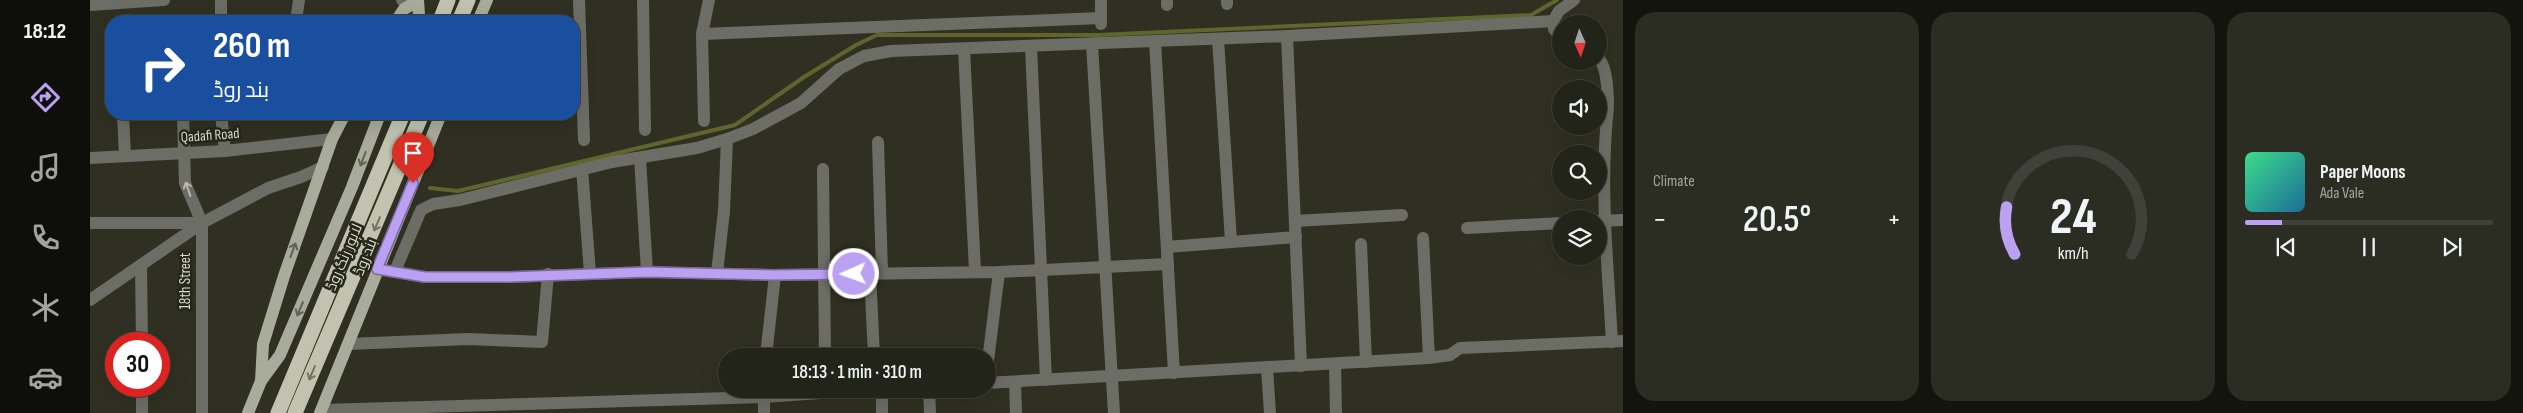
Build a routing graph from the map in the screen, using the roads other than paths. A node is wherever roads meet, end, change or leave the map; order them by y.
1 (164, 0) edge
2 (221, 0) edge
3 (299, 0) edge
4 (402, 0) edge
5 (418, 0) edge
6 (448, 0) edge
7 (468, 0) edge
8 (487, 0) edge
9 (579, 0) edge
10 (643, 0) edge
11 (709, 0) edge
12 (1101, 0) edge
13 (1574, 0) edge
14 (90, 6) edge
15 (221, 15) edge
16 (297, 15) edge
17 (400, 15) edge
18 (418, 15) edge
19 (442, 15) edge
20 (462, 15) edge
21 (481, 15) edge
22 (580, 15) edge
23 (1557, 15) edge
24 (1552, 21) edge
25 (580, 28) edge
26 (702, 34) junction
27 (1287, 36) junction
28 (1218, 39) junction
29 (1155, 42) junction
30 (1092, 44) junction
31 (1031, 46) junction
32 (964, 49) junction
33 (1604, 70) edge
34 (123, 120) edge
35 (183, 120) edge
36 (222, 120) edge
37 (342, 120) edge
38 (378, 120) edge
39 (400, 120) edge
40 (419, 120) edge
41 (439, 120) edge
42 (704, 121) dead end
43 (645, 130) dead end
44 (332, 139) junction
45 (727, 139) junction
46 (584, 140) dead end
47 (878, 142) dead end
48 (225, 151) junction
49 (186, 153) junction
50 (125, 156) junction
51 (90, 158) edge
52 (640, 158) junction
53 (323, 167) junction
54 (582, 169) junction
55 (823, 169) dead end
56 (1602, 210) edge
57 (1402, 215) dead end
58 (1623, 220) edge
59 (1295, 221) junction
60 (1607, 221) edge
61 (90, 223) edge
62 (202, 223) junction
63 (1552, 223) edge
64 (1467, 228) dead end
65 (1296, 237) junction
66 (1423, 238) dead end
67 (1231, 242) junction
68 (1361, 244) dead end
69 (1167, 247) junction
70 (1607, 261) edge
71 (1168, 264) junction
72 (141, 265) junction
73 (1105, 268) junction
74 (377, 269) junction
75 (1040, 270) junction
76 (395, 271) junction
77 (975, 271) junction
78 (647, 272) junction
79 (876, 272) junction
80 (999, 272) junction
81 (590, 273) junction
82 (717, 273) junction
83 (548, 274) junction
84 (774, 275) junction
85 (822, 275) junction
86 (90, 300) edge
87 (142, 332) edge
88 (1617, 341) edge
89 (349, 344) junction
90 (767, 348) edge
91 (825, 348) edge
92 (874, 348) edge
93 (990, 348) edge
94 (1429, 358) junction
95 (1366, 362) junction
96 (1335, 364) junction
97 (1301, 366) junction
98 (1267, 368) junction
99 (1174, 373) junction
100 (1112, 377) junction
101 (1046, 380) junction
102 (261, 381) junction
103 (1015, 382) junction
104 (996, 383) edge
105 (718, 396) edge
106 (142, 397) edge
107 (766, 398) edge
108 (880, 398) edge
109 (929, 398) edge
110 (489, 408) edge
111 (321, 411) edge
112 (142, 413) edge
113 (202, 413) edge
114 (248, 413) edge
115 (278, 413) edge
116 (295, 413) edge
117 (764, 413) edge
118 (882, 413) edge
119 (930, 413) edge
120 (1016, 413) edge
121 (1114, 413) edge
122 (1270, 413) edge
123 (1336, 413) edge

1 - 14 street
2 - 15 street
3 - 16 street
4 - 5 street
5 - 17 main road
5 - 18 main road
6 - 19 highway
7 - 20 highway
8 - 21 main road
9 - 22 street
10 - 43 street
11 - 26 street
12 - 26 street
13 - 23 street
24 - 27 street
25 - 46 street
26 - 42 street
27 - 28 street
27 - 59 street
28 - 29 street
28 - 67 street
29 - 30 street
29 - 69 street
30 - 31 street
30 - 73 street
31 - 32 street
31 - 75 street
32 - 45 street
32 - 77 street
33 - 56 street
34 - 50 street
35 - 49 street, 18th Street
36 - 48 street
37 - 44 main road
38 -> 102 main road
39 - 115 highway, لاہور رنگ روڈ
40 -> 116 highway, لاہور رنگ روڈ
41 - 74 main road, بند روڈ
44 - 48 street, Qadafi Road
44 - 53 main road
45 - 52 street
45 - 82 street
47 - 79 street
48 - 49 street, Qadafi Road
49 - 50 street, Qadafi Road
62 -> 49 street, 18th Street
50 - 51 street, Qadafi Road
52 - 54 street
52 - 78 street
53 - 62 street
102 -> 53 main road
54 - 76 street
54 - 81 street
55 - 85 street
57 - 59 street
58 - 60 street
59 - 65 street
61 - 62 street
62 - 72 street
62 - 113 street, 18th Street
63 - 64 street
65 - 67 street
65 - 97 street
66 - 94 street
67 - 69 street
68 - 95 street
69 - 71 street
70 - 88 street
71 - 73 street
71 - 99 street
72 - 86 street
72 - 87 street
73 - 75 street
73 - 100 street
74 - 76 street
74 - 89 main road, بند روڈ
75 - 80 street
75 - 101 street
76 - 83 street
77 - 79 street
77 - 80 street
78 - 81 street
78 - 82 street
79 - 85 street
79 - 92 street
80 - 93 street
81 - 83 street
82 - 84 street
83 - 89 street
84 - 85 street
84 - 90 street
85 - 91 street
88 - 94 street
89 - 111 main road, بند روڈ
94 - 95 street
95 - 96 street
96 - 97 street
96 - 123 street
97 - 98 street
98 - 99 street
98 - 122 street
99 - 100 street
100 - 101 street
100 - 121 street
101 - 103 street
102 - 114 main road
103 - 104 street
103 - 120 street
105 - 110 street
106 - 112 street
107 - 117 street
108 - 118 street
109 - 119 street
110 - 111 street

